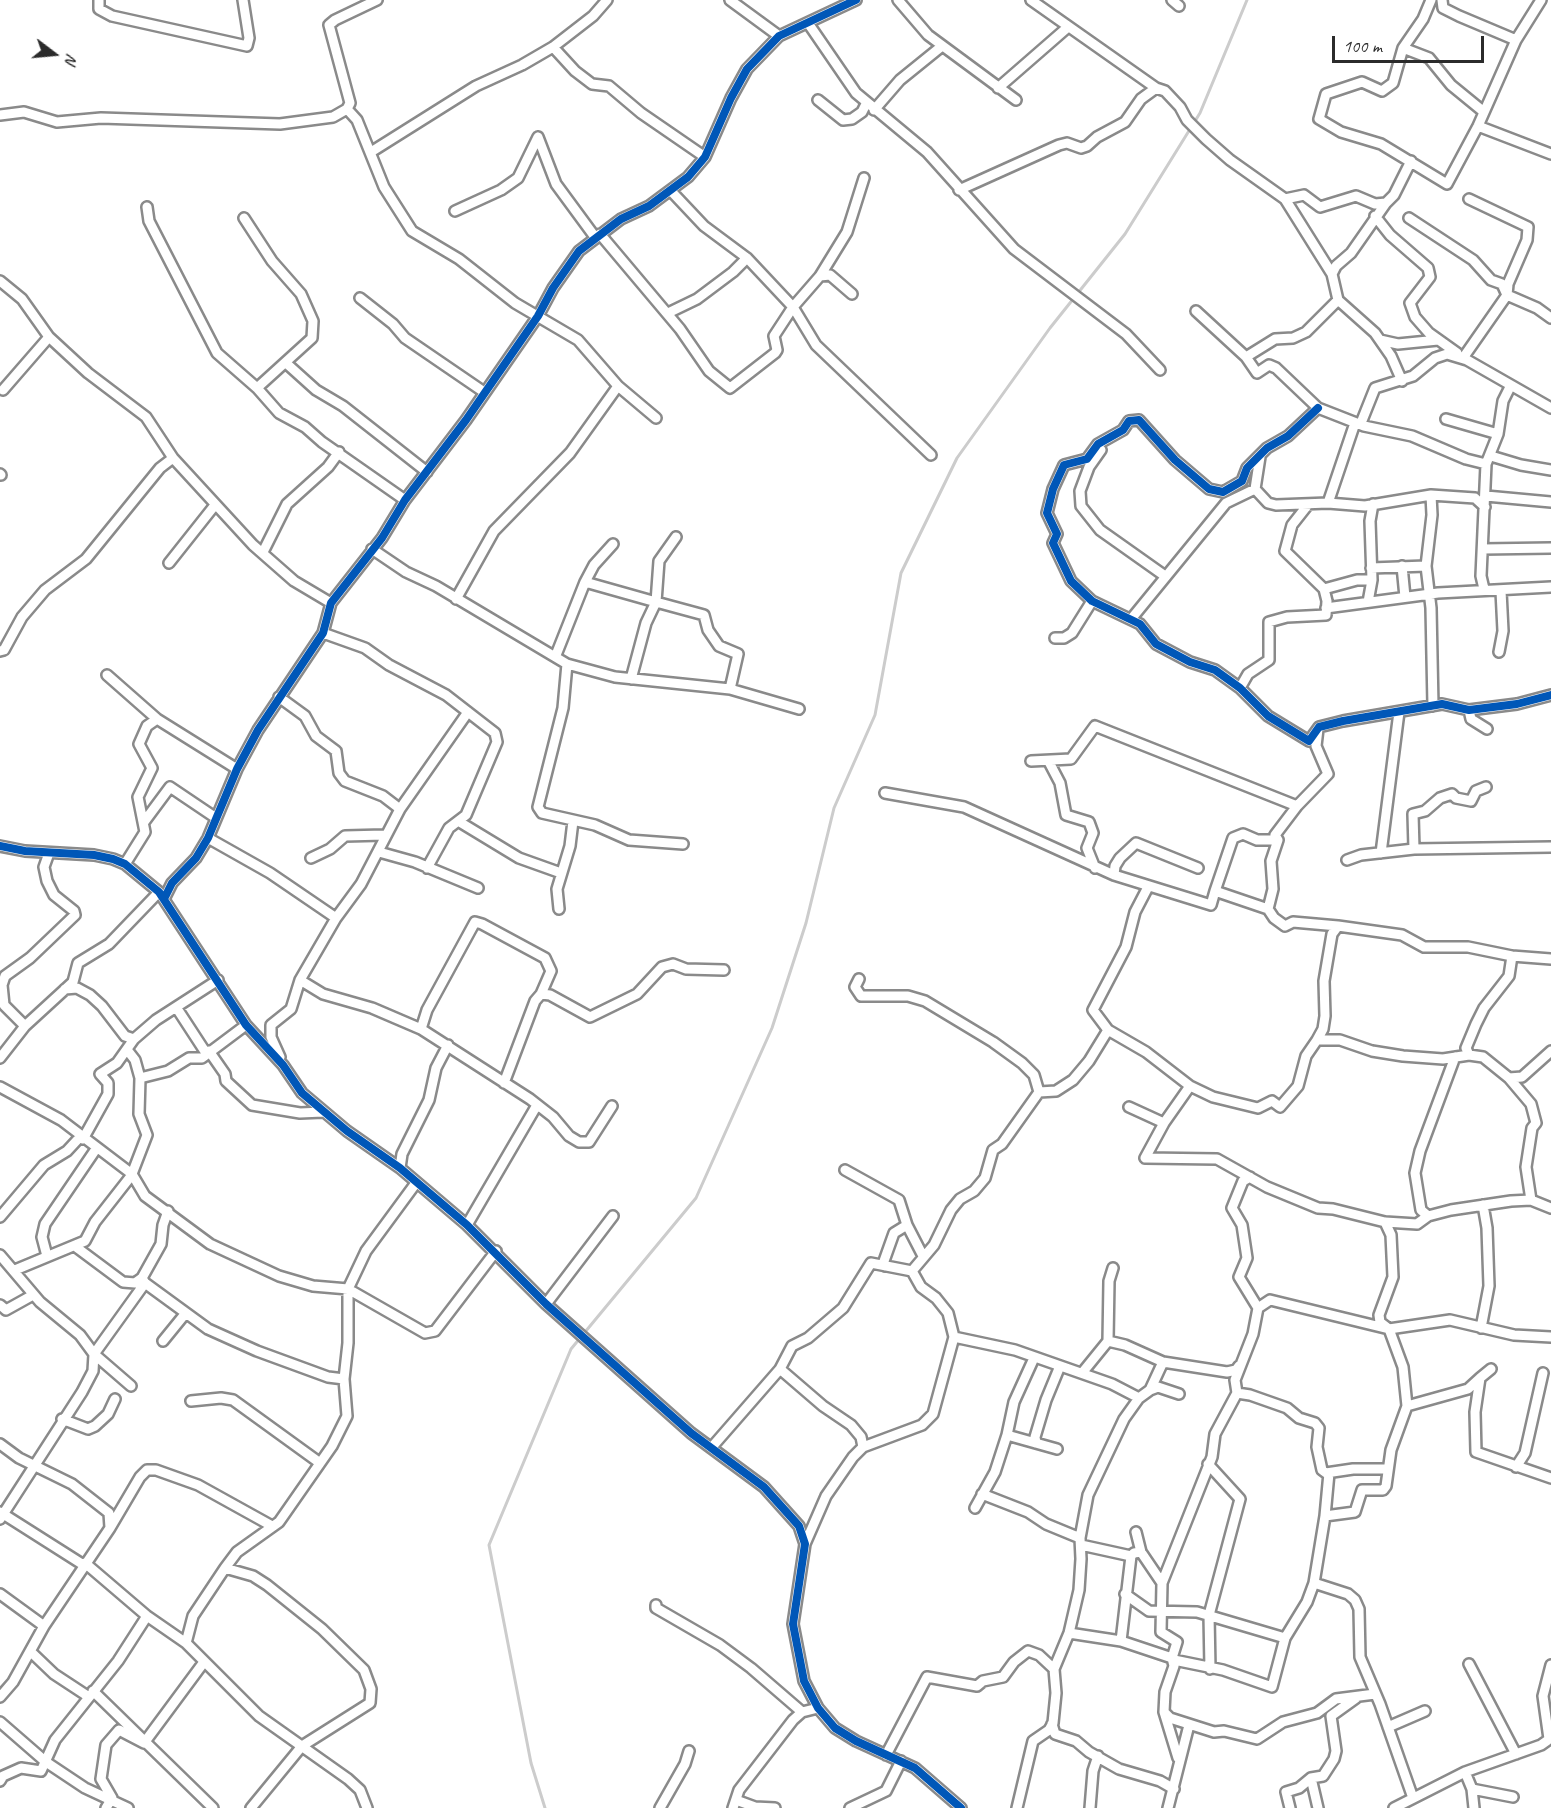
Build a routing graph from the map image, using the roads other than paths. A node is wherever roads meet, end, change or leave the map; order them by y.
1 (99, 0) edge
2 (243, 0) edge
3 (377, 0) edge
4 (607, 0) edge
5 (730, 0) edge
6 (856, 0) edge
7 (898, 0) edge
8 (1031, 0) edge
9 (1431, 0) edge
10 (1442, 0) edge
11 (1541, 0) edge
12 (808, 23) junction
13 (1068, 27) junction
14 (779, 36) junction
15 (1516, 40) junction
16 (942, 46) junction
17 (553, 47) junction
18 (1404, 48) junction
19 (998, 88) junction
20 (1156, 88) junction
21 (818, 100) dead end
22 (1016, 100) dead end
23 (870, 106) junction
24 (347, 109) junction
25 (1484, 112) junction
26 (0, 115) edge
27 (1478, 126) junction
28 (371, 152) junction
29 (1551, 154) edge
30 (705, 157) junction
31 (1411, 161) junction
32 (864, 178) dead end
33 (959, 190) junction
34 (671, 191) junction
35 (1284, 199) junction
36 (1469, 199) dead end
37 (1386, 203) junction
38 (147, 207) dead end
39 (455, 210) dead end
40 (1375, 216) junction
41 (1408, 218) dead end
42 (244, 219) dead end
43 (598, 236) junction
44 (747, 258) junction
45 (1332, 274) junction
46 (820, 276) junction
47 (0, 281) edge
48 (852, 294) dead end
49 (1507, 295) junction
50 (360, 298) dead end
51 (1338, 300) junction
52 (793, 307) junction
53 (1196, 311) dead end
54 (668, 313) junction
55 (538, 316) junction
56 (1551, 318) edge
57 (49, 337) junction
58 (1380, 340) junction
59 (1438, 340) junction
60 (1246, 357) junction
61 (1465, 359) junction
62 (286, 363) junction
63 (1160, 370) dead end
64 (1402, 381) junction
65 (618, 386) junction
66 (1510, 387) junction
67 (257, 388) junction
68 (3, 390) dead end
69 (484, 392) junction
70 (1318, 408) junction
71 (1551, 408) edge
72 (656, 418) dead end
73 (1446, 419) dead end
74 (1358, 423) junction
75 (1498, 434) junction
76 (1111, 437) junction
77 (339, 452) junction
78 (1261, 454) junction
79 (931, 455) dead end
80 (173, 458) junction
81 (1489, 460) junction
82 (1551, 470) edge
83 (428, 472) junction
84 (1255, 489) junction
85 (1431, 495) junction
86 (1486, 496) junction
87 (405, 500) junction
88 (1551, 502) edge
89 (1328, 503) junction
90 (1373, 504) junction
91 (215, 505) junction
92 (1307, 506) junction
93 (1485, 507) junction
94 (676, 537) dead end
95 (613, 544) dead end
96 (1551, 548) edge
97 (372, 549) junction
98 (1483, 549) junction
99 (263, 552) junction
100 (169, 563) dead end
101 (1402, 566) junction
102 (1426, 566) junction
103 (1371, 568) junction
104 (1164, 576) junction
105 (1372, 580) junction
106 (585, 582) junction
107 (1551, 588) edge
108 (1324, 589) junction
109 (1484, 589) junction
110 (1501, 591) junction
111 (1429, 594) junction
112 (1405, 597) junction
113 (456, 599) junction
114 (1092, 601) junction
115 (656, 602) junction
116 (1368, 602) junction
117 (331, 603) junction
118 (1326, 608) junction
119 (1132, 618) junction
120 (322, 633) junction
121 (1055, 638) dead end
122 (0, 651) edge
123 (1499, 652) dead end
124 (556, 655) junction
125 (567, 664) junction
126 (107, 675) dead end
127 (631, 679) junction
128 (1240, 688) junction
129 (730, 689) junction
130 (1551, 695) edge
131 (279, 697) junction
132 (1432, 706) junction
133 (800, 709) dead end
134 (1469, 710) junction
135 (468, 712) junction
136 (1400, 712) junction
137 (157, 719) junction
138 (1319, 727) junction
139 (1487, 729) dead end
140 (1031, 761) dead end
141 (1048, 762) junction
142 (237, 769) junction
143 (1486, 787) dead end
144 (885, 793) dead end
145 (1297, 806) junction
146 (399, 809) junction
147 (216, 818) junction
148 (458, 821) junction
149 (573, 821) junction
150 (144, 822) junction
151 (384, 835) junction
152 (208, 838) junction
153 (1278, 840) junction
154 (683, 844) dead end
155 (0, 846) edge
156 (1551, 847) edge
157 (1414, 849) junction
158 (379, 852) junction
159 (49, 853) junction
160 (1381, 854) junction
161 (311, 858) dead end
162 (1347, 860) dead end
163 (125, 864) junction
164 (427, 868) junction
165 (1095, 868) junction
166 (1198, 868) dead end
167 (561, 873) junction
168 (1114, 875) junction
169 (1148, 886) junction
170 (478, 888) dead end
171 (1215, 891) junction
172 (162, 894) junction
173 (559, 909) dead end
174 (1268, 909) junction
175 (336, 918) junction
176 (1338, 926) junction
177 (1512, 956) junction
178 (1551, 959) edge
179 (724, 970) dead end
180 (859, 979) dead end
181 (218, 980) junction
182 (300, 980) junction
183 (65, 989) junction
184 (541, 994) junction
185 (176, 1007) junction
186 (246, 1025) junction
187 (25, 1026) junction
188 (421, 1029) junction
189 (1108, 1030) junction
190 (134, 1039) junction
191 (1317, 1040) junction
192 (448, 1046) junction
193 (128, 1051) junction
194 (1551, 1051) edge
195 (208, 1052) junction
196 (1468, 1055) junction
197 (1455, 1057) junction
198 (0, 1058) edge
199 (283, 1065) junction
200 (140, 1078) junction
201 (1509, 1078) junction
202 (504, 1083) junction
203 (1190, 1086) junction
204 (0, 1087) edge
205 (1039, 1092) junction
206 (537, 1105) junction
207 (612, 1106) dead end
208 (1129, 1107) dead end
209 (324, 1112) junction
210 (1164, 1123) junction
211 (82, 1138) junction
212 (96, 1149) junction
213 (400, 1168) junction
214 (845, 1170) dead end
215 (131, 1175) junction
216 (1250, 1177) junction
217 (416, 1183) junction
218 (1531, 1200) junction
219 (1483, 1205) junction
220 (1551, 1208) edge
221 (168, 1210) junction
222 (613, 1216) dead end
223 (1428, 1216) junction
224 (0, 1217) edge
225 (1385, 1222) junction
226 (467, 1225) junction
227 (907, 1225) junction
228 (76, 1247) junction
229 (496, 1251) junction
230 (0, 1255) edge
231 (47, 1256) junction
232 (923, 1256) junction
233 (885, 1266) junction
234 (1113, 1268) dead end
235 (15, 1270) junction
236 (912, 1271) junction
237 (144, 1281) junction
238 (348, 1289) junction
239 (33, 1295) junction
240 (546, 1304) junction
241 (0, 1305) edge
242 (1258, 1308) junction
243 (185, 1314) junction
244 (1481, 1328) junction
245 (1389, 1329) junction
246 (954, 1337) junction
247 (1551, 1337) edge
248 (163, 1341) dead end
249 (1108, 1341) junction
250 (94, 1354) junction
251 (1034, 1358) junction
252 (1163, 1362) junction
253 (1241, 1364) junction
254 (1060, 1366) junction
255 (780, 1369) junction
256 (1491, 1369) dead end
257 (1082, 1373) junction
258 (1543, 1373) dead end
259 (1480, 1378) junction
260 (345, 1379) junction
261 (131, 1386) dead end
262 (1150, 1390) junction
263 (1237, 1393) junction
264 (1179, 1394) dead end
265 (1139, 1398) junction
266 (115, 1399) dead end
267 (191, 1401) dead end
268 (1407, 1406) junction
269 (62, 1419) junction
270 (1007, 1435) junction
271 (1036, 1443) junction
272 (0, 1444) edge
273 (712, 1447) junction
274 (863, 1447) junction
275 (1057, 1449) dead end
276 (320, 1463) junction
277 (1208, 1464) junction
278 (34, 1465) junction
279 (1516, 1467) junction
280 (1387, 1469) junction
281 (1329, 1473) junction
282 (1551, 1478) edge
283 (982, 1494) junction
284 (975, 1508) dead end
285 (2, 1515) edge
286 (1325, 1516) junction
287 (272, 1526) junction
288 (110, 1528) junction
289 (1136, 1532) dead end
290 (1080, 1541) junction
291 (805, 1544) junction
292 (1141, 1552) junction
293 (1131, 1556) junction
294 (85, 1563) junction
295 (225, 1568) junction
296 (1162, 1583) junction
297 (1314, 1583) junction
298 (0, 1594) edge
299 (1125, 1594) junction
300 (656, 1605) dead end
301 (1160, 1611) junction
302 (1209, 1615) junction
303 (147, 1616) junction
304 (44, 1626) junction
305 (1069, 1633) junction
306 (1285, 1638) junction
307 (1120, 1641) junction
308 (186, 1643) junction
309 (31, 1652) junction
310 (1173, 1659) junction
311 (204, 1662) junction
312 (1469, 1664) dead end
313 (1551, 1665) edge
314 (1054, 1669) junction
315 (1210, 1669) junction
316 (91, 1694) junction
317 (1370, 1694) junction
318 (0, 1698) edge
319 (818, 1708) junction
320 (1425, 1711) dead end
321 (802, 1712) junction
322 (1164, 1713) junction
323 (0, 1722) edge
324 (1052, 1724) junction
325 (1189, 1725) junction
326 (1388, 1726) junction
327 (1547, 1741) edge
328 (144, 1743) junction
329 (302, 1746) junction
330 (689, 1751) dead end
331 (1516, 1754) junction
332 (886, 1755) junction
333 (1098, 1756) junction
334 (1178, 1758) junction
335 (902, 1761) junction
336 (46, 1762) junction
337 (1465, 1772) junction
338 (1311, 1778) junction
339 (0, 1782) edge
340 (1174, 1789) junction
341 (1472, 1789) junction
342 (1513, 1797) dead end
343 (112, 1798) junction
344 (1413, 1798) junction
345 (734, 1804) edge
346 (852, 1807) edge
347 (106, 1808) edge
348 (128, 1808) edge
349 (213, 1808) edge
350 (250, 1808) edge
351 (367, 1808) edge
352 (660, 1808) edge
353 (775, 1808) edge
354 (961, 1808) edge
355 (1017, 1808) edge
356 (1090, 1808) edge
357 (1168, 1808) edge
358 (1290, 1808) edge
359 (1318, 1808) edge
360 (1394, 1808) edge
361 (1474, 1808) edge

1 - 2 street
3 - 24 street
4 - 17 street
5 - 14 street
6 - 12 street
7 - 16 street
8 - 13 street
9 - 18 street
10 - 15 street
11 - 15 street
12 - 14 street
12 - 23 street
13 - 19 street
13 - 20 street
14 - 30 street
15 - 25 street
16 - 19 street
16 - 23 street
17 - 28 street
17 - 30 street
18 - 25 street
18 - 31 street
19 - 22 street
20 - 33 street
20 - 35 street
21 - 23 street
23 - 33 street
24 - 26 street
24 - 28 street
25 - 27 street
27 - 29 street
27 - 31 street
28 - 55 street
30 - 34 street
31 - 37 street
32 - 46 street
33 - 63 street
34 - 43 street
34 - 44 street
35 - 37 street
35 - 45 street
36 - 49 street
37 - 40 street
38 - 67 street
39 - 43 street
40 - 45 street
40 - 59 street
41 - 49 street
42 - 62 street
43 - 54 street
43 - 55 street
44 - 52 street
44 - 54 street
45 - 51 street
46 - 48 street
46 - 52 street
47 - 57 street
49 - 56 street
49 - 61 street
50 - 69 street
51 - 58 street
51 - 60 street
52 - 54 street
52 - 79 street
53 - 60 street
55 - 65 street
55 - 69 street
57 - 68 street
57 - 80 street
58 - 59 street
58 - 64 street
59 - 61 street
60 - 70 street
61 - 64 street
61 - 66 street
62 - 67 street
62 - 83 street
64 - 74 street
65 - 72 street
65 - 113 street
66 - 71 street
66 - 75 street
67 - 77 street
69 - 83 street
70 - 74 street
70 - 78 street
73 - 75 street
74 - 81 street
74 - 89 street
75 - 81 street
76 - 78 street
76 - 104 street
76 - 114 street
77 - 87 street
77 - 99 street
78 - 84 street
80 - 91 street
80 - 122 street
81 - 82 street
81 - 86 street
83 - 87 street
84 - 92 street
84 - 104 street
85 - 90 street
85 - 93 street
85 - 102 street
86 - 88 street
86 - 93 street
87 - 97 street
89 - 90 street
89 - 92 street
90 - 103 street
91 - 99 street
91 - 100 street
92 - 108 street
93 - 98 street
94 - 115 street
95 - 106 street
96 - 98 street
97 - 113 street
97 - 117 street
98 - 109 street
99 - 117 street
101 - 102 street
101 - 103 street
101 - 112 street
102 - 111 street
103 - 105 street
104 - 119 street
105 - 108 street
105 - 116 street
106 - 115 street
106 - 124 street
107 - 110 street
108 - 118 street
109 - 110 street
109 - 111 street
110 - 123 street
111 - 112 street
111 - 132 street
112 - 116 street
113 - 124 street
114 - 119 street
114 - 121 street
115 - 127 street
115 - 129 street
116 - 118 street
117 - 120 street
118 - 128 street
119 - 128 street
120 - 131 street
120 - 135 street
124 - 125 street
125 - 127 street
125 - 149 street
126 - 137 street
127 - 129 street
128 - 138 street
129 - 133 street
130 - 134 street
131 - 142 street
131 - 146 street
132 - 134 street
132 - 136 street
134 - 139 street
135 - 146 street
135 - 148 street
136 - 138 street
136 - 160 street
137 - 142 street
137 - 150 street
138 - 145 street
140 - 141 street
141 - 145 street
141 - 165 street
142 - 147 street
143 - 157 street
144 - 165 street
145 - 153 street
146 - 151 street
147 - 150 street
147 - 152 street
148 - 164 street
148 - 167 street
149 - 154 street
149 - 167 street
150 - 163 street
151 - 158 street
151 - 161 street
152 - 172 street
152 - 175 street
153 - 171 street
153 - 174 street
155 - 159 street
156 - 157 street
157 - 160 street
158 - 164 street
158 - 175 street
159 - 163 street
159 - 187 street
160 - 162 street
163 - 172 street
164 - 170 street
165 - 168 street
166 - 168 street
167 - 173 street
168 - 169 street
169 - 171 street
169 - 189 street
171 - 174 street
172 - 181 street
172 - 183 street
174 - 176 street
175 - 182 street
176 - 177 street
176 - 191 street
177 - 178 street
177 - 196 street
179 - 184 street
180 - 205 street
181 - 185 street
181 - 186 street
182 - 188 street
182 - 199 street
183 - 187 street
183 - 190 street
184 - 188 street
184 - 202 street
185 - 190 street
185 - 195 street
186 - 195 street
186 - 199 street
187 - 198 street
188 - 192 street
189 - 203 street
189 - 205 street
190 - 193 street
191 - 197 street
191 - 203 street
192 - 202 street
192 - 213 street
193 - 200 street
193 - 211 street
194 - 201 street
195 - 200 street
195 - 209 street
196 - 197 street
196 - 201 street
197 - 223 street
199 - 209 street
200 - 215 street
201 - 218 street
202 - 206 street
203 - 210 street
204 - 211 street
205 - 232 street
206 - 207 street
206 - 226 street
208 - 210 street
209 - 213 street
210 - 216 street
211 - 212 street
211 - 224 street
212 - 215 street
212 - 231 street
213 - 217 street
214 - 227 street
215 - 221 street
215 - 228 street
216 - 225 street
216 - 242 street
217 - 226 street
217 - 238 street
218 - 219 street
218 - 220 street
219 - 223 street
219 - 244 street
221 - 237 street
221 - 238 street
222 - 240 street
223 - 225 street
225 - 245 street
226 - 229 street
227 - 232 street
227 - 233 street
228 - 231 street
228 - 237 street
229 - 238 street
229 - 240 street
230 - 235 street
231 - 235 street
232 - 236 street
233 - 236 street
233 - 255 street
234 - 249 street
235 - 239 street
236 - 246 street
237 - 243 street
237 - 250 street
238 - 260 street
239 - 241 street
239 - 250 street
240 - 273 street
242 - 245 street
242 - 253 street
243 - 248 street
243 - 260 street
244 - 245 street
244 - 247 street
245 - 268 street
246 - 251 street
246 - 274 street
249 - 252 street
249 - 257 street
250 - 261 street
250 - 269 street
251 - 254 street
251 - 270 street
252 - 253 street
252 - 262 street
253 - 263 street
254 - 257 street
254 - 271 street
255 - 273 street
255 - 274 street
256 - 259 street
257 - 265 street
258 - 279 street
259 - 268 street
259 - 279 street
260 - 276 street
262 - 264 street
262 - 265 street
263 - 277 street
263 - 281 street
265 - 290 street
266 - 269 street
267 - 276 street
268 - 280 street
269 - 278 street
270 - 271 street
270 - 283 street
271 - 275 street
272 - 278 street
273 - 291 street
274 - 291 street
276 - 287 street
277 - 296 street
277 - 302 street
278 - 285 street
278 - 288 street
279 - 282 street
280 - 281 street
280 - 286 street
281 - 286 street
283 - 284 street
283 - 290 street
285 - 294 street
286 - 297 street
287 - 288 street
287 - 295 street
288 - 294 street
289 - 292 street
290 - 293 street
290 - 305 street
291 - 319 street
292 - 293 street
292 - 296 street
293 - 299 street
294 - 303 street
294 - 304 street
295 - 308 street
295 - 329 street
296 - 301 street
297 - 306 street
297 - 317 street
298 - 304 street
299 - 301 street
299 - 307 street
300 - 321 street
301 - 302 street
301 - 310 street
302 - 306 street
302 - 315 street
303 - 308 street
303 - 316 street
304 - 309 street
305 - 307 street
305 - 314 street
306 - 315 street
307 - 310 street
308 - 311 street
309 - 316 street
309 - 318 street
310 - 315 street
310 - 322 street
311 - 328 street
311 - 329 street
312 - 331 street
313 - 327 street
314 - 324 street
314 - 332 street
316 - 328 street
316 - 336 street
317 - 325 street
317 - 326 street
317 - 338 street
319 - 321 street
319 - 332 street
320 - 326 street
321 - 345 street
322 - 325 street
322 - 334 street
323 - 336 street
324 - 333 street
324 - 355 street
325 - 334 street
326 - 344 street
327 - 331 street
328 - 343 street
328 - 349 street
329 - 350 street
329 - 351 street
330 - 352 street
331 - 337 street
332 - 335 street
333 - 340 street
333 - 356 street
334 - 340 street
335 - 346 street
335 - 354 street
336 - 339 street
336 - 343 street
337 - 341 street
337 - 344 street
338 - 358 street
338 - 359 street
340 - 357 street
341 - 342 street
341 - 361 street
343 - 347 street
343 - 348 street
344 - 360 street
345 - 353 street

